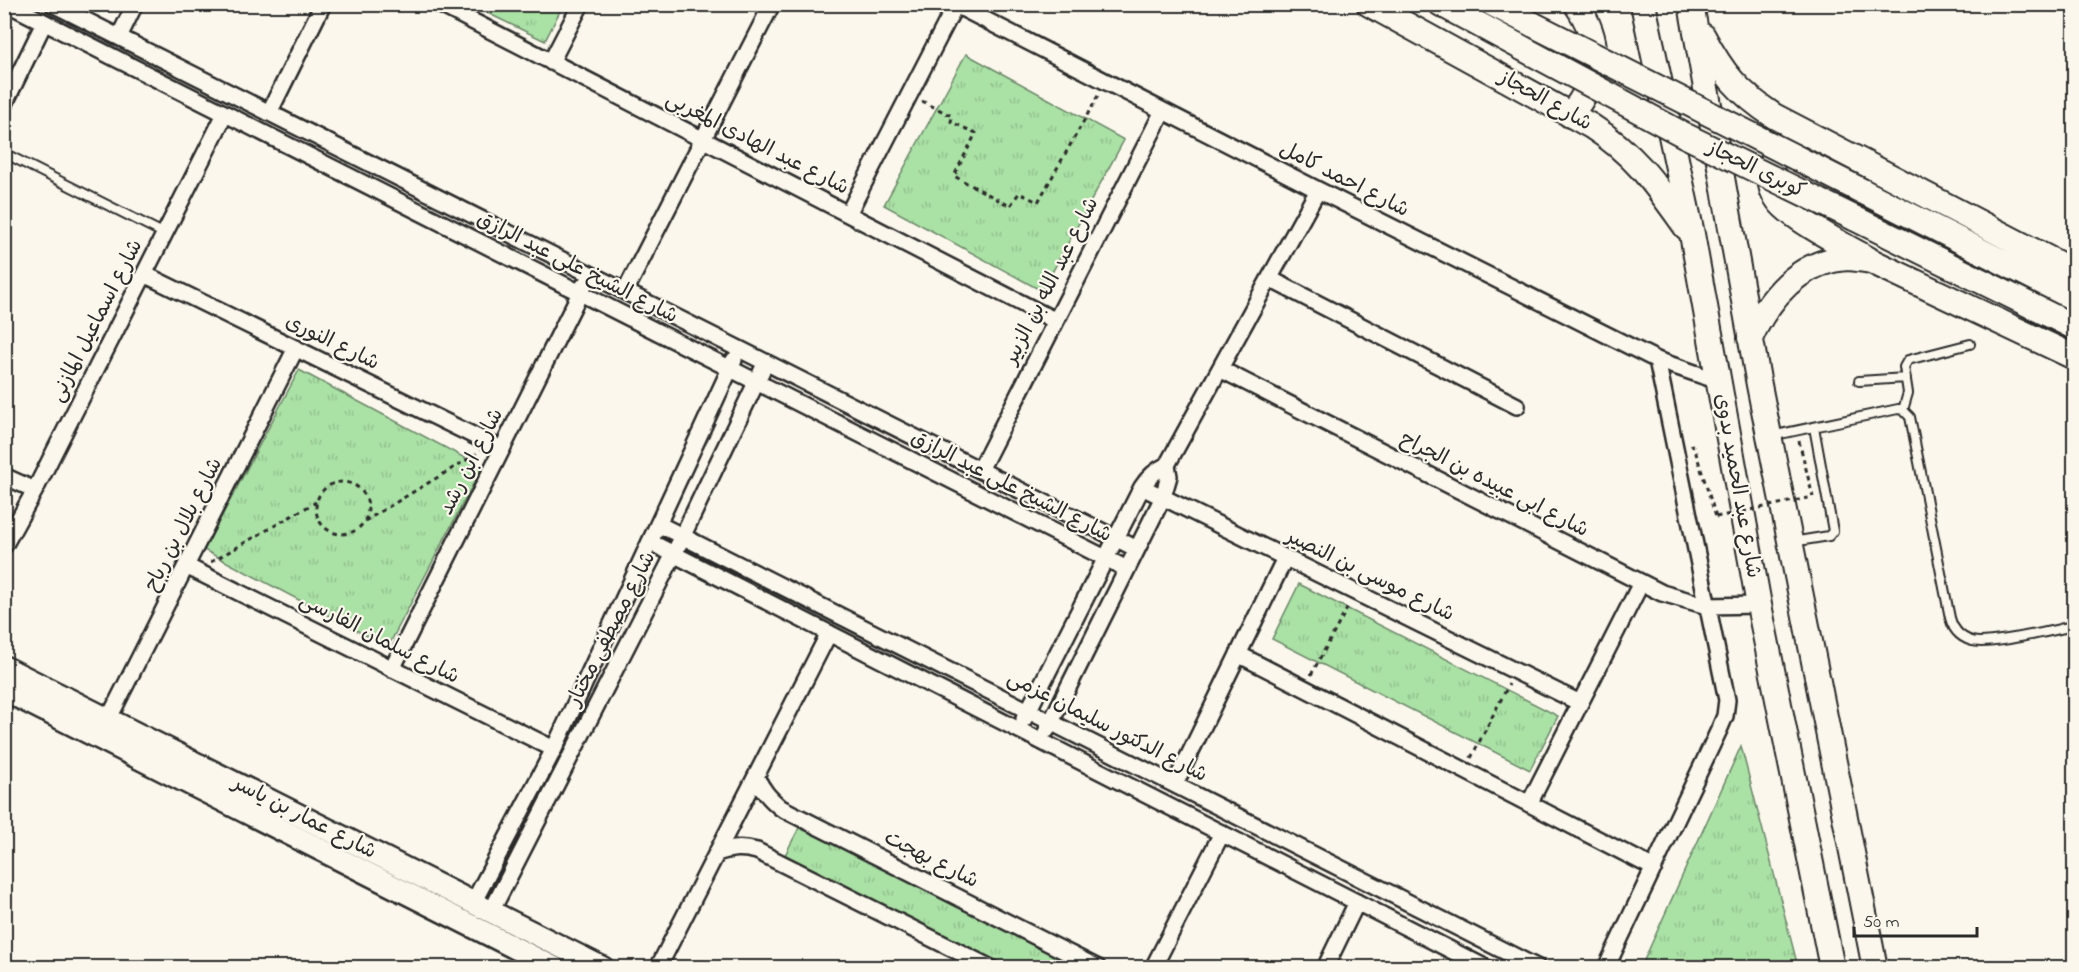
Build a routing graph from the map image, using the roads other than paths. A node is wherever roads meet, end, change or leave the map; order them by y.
1 (8, 4) edge
2 (53, 4) edge
3 (135, 4) edge
4 (323, 4) edge
5 (439, 4) edge
6 (581, 4) edge
7 (772, 4) edge
8 (1369, 4) edge
9 (1441, 4) edge
10 (1493, 4) edge
11 (1576, 4) edge
12 (1643, 4) edge
13 (956, 5) edge
14 (1692, 11) edge
15 (44, 22) junction
16 (119, 37) junction
17 (551, 62) junction
18 (4, 105) edge
19 (1162, 111) junction
20 (269, 113) junction
21 (225, 114) junction
22 (1570, 115) junction
23 (1808, 135) junction
24 (703, 140) junction
25 (4, 153) edge
26 (1318, 190) junction
27 (848, 214) junction
28 (165, 234) junction
29 (1692, 234) junction
30 (1871, 261) junction
31 (2074, 272) edge
32 (144, 274) junction
33 (589, 274) junction
34 (1270, 279) junction
35 (625, 292) junction
36 (579, 293) junction
37 (2074, 298) edge
38 (1056, 321) junction
39 (2074, 327) edge
40 (1750, 338) junction
41 (1970, 344) dead end
42 (296, 348) junction
43 (739, 349) junction
44 (2074, 357) edge
45 (1657, 360) junction
46 (766, 363) junction
47 (729, 369) junction
48 (1220, 369) junction
49 (1906, 378) junction
50 (1718, 381) junction
51 (1859, 381) dead end
52 (756, 382) junction
53 (1517, 406) dead end
54 (1903, 410) junction
55 (1814, 427) junction
56 (1769, 436) junction
57 (497, 447) junction
58 (1167, 465) junction
59 (980, 470) junction
60 (4, 476) edge
61 (1142, 487) junction
62 (35, 490) junction
63 (1163, 498) junction
64 (658, 524) junction
65 (682, 536) junction
66 (1115, 537) junction
67 (650, 542) junction
68 (1791, 542) junction
69 (4, 546) edge
70 (1137, 549) junction
71 (674, 554) junction
72 (1105, 558) junction
73 (1285, 558) junction
74 (191, 568) junction
75 (1127, 569) junction
76 (1641, 583) junction
77 (1759, 605) junction
78 (1707, 606) junction
79 (2074, 626) edge
80 (829, 633) junction
81 (1238, 654) junction
82 (4, 667) edge
83 (392, 669) junction
84 (4, 690) edge
85 (1580, 704) junction
86 (1029, 711) junction
87 (108, 720) junction
88 (1051, 722) junction
89 (1019, 730) junction
90 (1041, 741) junction
91 (554, 749) junction
92 (756, 776) junction
93 (1175, 784) junction
94 (1529, 804) junction
95 (1222, 833) junction
96 (717, 853) junction
97 (1654, 868) junction
98 (1357, 902) junction
99 (482, 907) junction
100 (555, 968) edge
101 (603, 968) edge
102 (658, 968) edge
103 (991, 968) edge
104 (1098, 968) edge
105 (1153, 968) edge
106 (1324, 968) edge
107 (1486, 968) edge
108 (1538, 968) edge
109 (1606, 968) edge
110 (1832, 968) edge
111 (1875, 968) edge

1 - 15 street, شارع الشيخ على عبد الرازق
2 - 16 street, شارع الشيخ على عبد الرازق
3 - 16 street
4 - 20 street
5 - 17 street, شارع عبد الهادى المغربى
6 - 17 street
7 - 24 street
8 - 22 main road, شارع الحجاز
9 - 39 main road, كوبرى الحجاز, bridge
10 - 37 main road, كوبرى الحجاز, bridge
11 - 22 main road
12 - 29 main road, شارع عبد الحميد بدوى
13 - 19 street, شارع احمد كامل
13 - 27 street
14 - 23 main road
14 - 40 main road, شارع عبد الحميد بدوى
15 - 18 street
15 - 21 street, شارع الشيخ على عبد الرازق
16 - 20 street, شارع الشيخ على عبد الرازق
17 - 24 street, شارع عبد الهادى المغربى
19 - 26 street, شارع احمد كامل
19 - 38 street, شارع عبد الله بن الزبير
20 - 33 street, شارع الشيخ على عبد الرازق
21 - 28 street, شارع اسماعيل المازنى
21 - 36 street, شارع الشيخ على عبد الرازق
22 - 29 main road, شارع الحجاز
23 - 30 main road
23 - 31 main road
24 - 27 street, شارع عبد الهادى المغربى
24 - 35 street
25 - 28 lane
26 - 34 street
26 - 45 street, شارع احمد كامل
27 - 38 street, شارع عبد الهادى المغربى
28 - 32 street, شارع اسماعيل المازنى
29 - 50 main road, شارع عبد الحميد بدوى
30 - 40 main road
30 - 44 main road
32 - 42 street, شارع النورى
32 - 62 street, شارع اسماعيل المازنى
33 - 35 street, شارع الشيخ على عبد الرازق
33 - 36 street, شارع ابن رشد
34 - 48 street
34 - 53 street
35 - 43 street, شارع الشيخ على عبد الرازق
36 - 47 street, شارع الشيخ على عبد الرازق
36 - 57 street, شارع ابن رشد
38 - 59 street, شارع عبد الله بن الزبير
40 - 56 main road, شارع عبد الحميد بدوى
41 - 49 lane
42 - 57 street, شارع النورى
42 - 74 street, شارع بلال بن رباح
43 - 46 street, شارع الشيخ على عبد الرازق
43 - 47 street, شارع مصطفى مختار
45 - 50 street, شارع احمد كامل
45 - 78 street
46 - 52 street, شارع مصطفى مختار
46 - 59 street, شارع الشيخ على عبد الرازق
47 - 52 street, شارع الشيخ على عبد الرازق
47 - 64 street, شارع مصطفى مختار
48 - 58 street
48 - 76 street, شارع ابى عبيده بن الجراح
49 - 51 lane
49 - 54 lane
50 - 77 main road, شارع عبد الحميد بدوى
52 - 65 street, شارع مصطفى مختار
52 - 72 street, شارع الشيخ على عبد الرازق
54 - 55 lane
54 - 79 lane
55 - 56 lane
55 - 68 lane
56 - 68 main road, شارع عبد الحميد بدوى
57 - 83 street, شارع ابن رشد
58 - 61 street
58 - 63 street
59 - 66 street, شارع الشيخ على عبد الرازق
60 - 62 street
61 - 63 street, شارع موسى بن النصير
61 - 66 street
62 - 69 street, شارع اسماعيل المازنى
63 - 70 street
63 - 73 street, شارع موسى بن النصير
64 - 65 street, شارع الدكتور سليمان عزمى
64 - 67 street, شارع مصطفى مختار
65 - 71 street, شارع مصطفى مختار
65 - 86 street, شارع الدكتور سليمان عزمى
66 - 70 street, شارع الشيخ على عبد الرازق
66 - 72 street
67 - 71 street, شارع الدكتور سليمان عزمى
67 - 91 street, شارع مصطفى مختار
68 - 111 main road, شارع عبد الحميد بدوى
70 - 75 street
71 - 80 street, شارع الدكتور سليمان عزمى
71 - 99 street, شارع مصطفى مختار
72 - 75 street, شارع الشيخ على عبد الرازق
72 - 86 street
73 - 81 street
73 - 85 street, شارع موسى بن النصير
74 - 83 street, شارع سلمان الفارسى
74 - 87 street, شارع بلال بن رباح
75 - 88 street
76 - 78 street, شارع ابى عبيده بن الجراح
76 - 85 street
77 - 78 street, شارع ابى عبيده بن الجراح
77 - 110 main road, شارع عبد الحميد بدوى
78 - 97 street
80 - 89 street, شارع الدكتور سليمان عزمى
80 - 92 street
81 - 93 street
81 - 94 street
82 - 87 street, شارع عمار بن ياسر
83 - 91 street, شارع سلمان الفارسى
84 - 100 street, شارع عمار بن ياسر
85 - 94 street
86 - 88 street, شارع الدكتور سليمان عزمى
86 - 89 street
87 - 99 street, شارع عمار بن ياسر
88 - 90 street
88 - 93 street, شارع الدكتور سليمان عزمى
89 - 90 street, شارع الدكتور سليمان عزمى
90 - 95 street, شارع الدكتور سليمان عزمى
91 - 99 street, شارع مصطفى مختار
92 - 96 street
92 - 104 street, شارع بهجت
93 - 108 street, شارع الدكتور سليمان عزمى
94 - 97 street
95 - 98 street, شارع الدكتور سليمان عزمى
95 - 105 street
96 - 102 street
96 - 103 street
97 - 109 street
98 - 106 street
98 - 107 street, شارع الدكتور سليمان عزمى
99 - 101 street, شارع عمار بن ياسر

